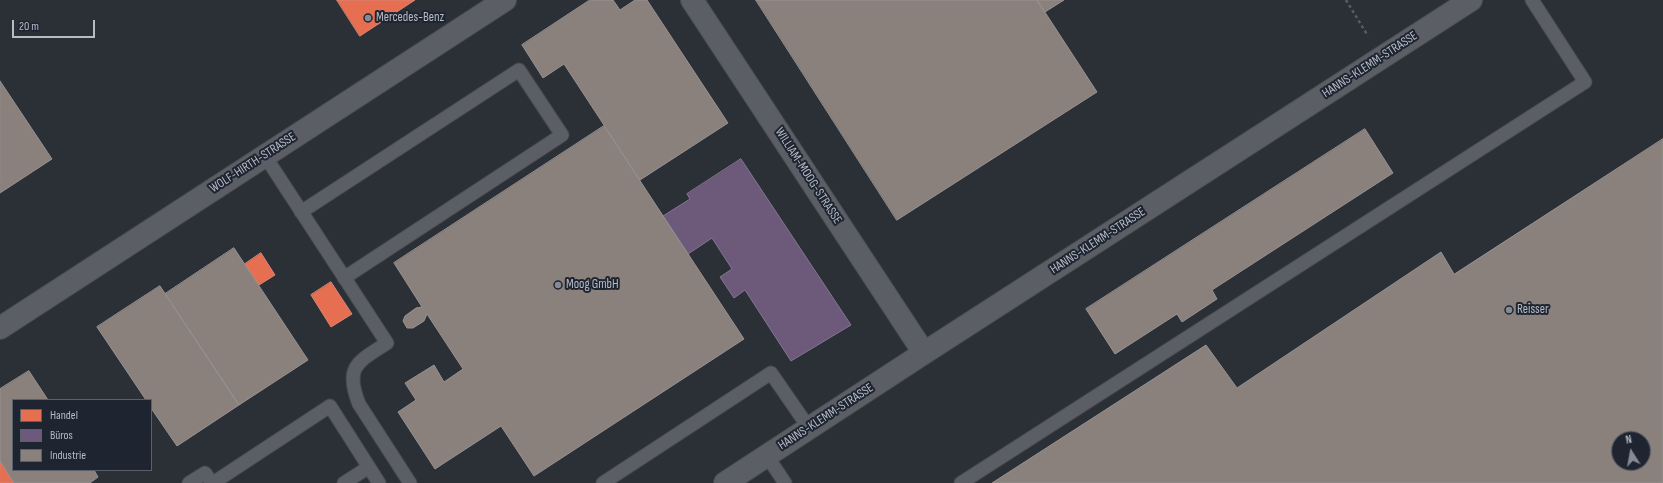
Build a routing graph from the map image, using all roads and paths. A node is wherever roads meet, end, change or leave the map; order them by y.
1 (506, 0) edge
2 (692, 0) edge
3 (1346, 0) edge
4 (1471, 0) edge
5 (1532, 0) edge
6 (1382, 58) junction
7 (265, 156) junction
8 (301, 212) junction
9 (344, 278) junction
10 (0, 328) edge
11 (924, 353) junction
12 (809, 428) junction
13 (766, 456) junction
14 (369, 467) junction
15 (190, 483) edge
16 (213, 483) edge
17 (344, 483) edge
18 (379, 483) edge
19 (410, 483) edge
20 (603, 483) edge
21 (726, 483) edge
22 (785, 483) edge
23 (961, 483) edge

1 - 7 street, WOLF-HIRTH-STRASSE
2 - 11 street, WILLIAM-MOOG-STRASSE
3 - 6 path
4 - 6 street, HANNS-KLEMM-STRASSE
5 - 23 lane
6 - 11 street, HANNS-KLEMM-STRASSE
7 - 8 lane
7 - 10 street, WOLF-HIRTH-STRASSE
8 - 9 lane
8 - 9 lane
9 - 19 lane
11 - 12 street, HANNS-KLEMM-STRASSE
12 - 13 street, HANNS-KLEMM-STRASSE
12 - 20 lane
13 - 21 street, HANNS-KLEMM-STRASSE
13 - 22 lane
14 - 16 lane
14 - 17 lane
14 - 18 lane
15 - 16 lane

